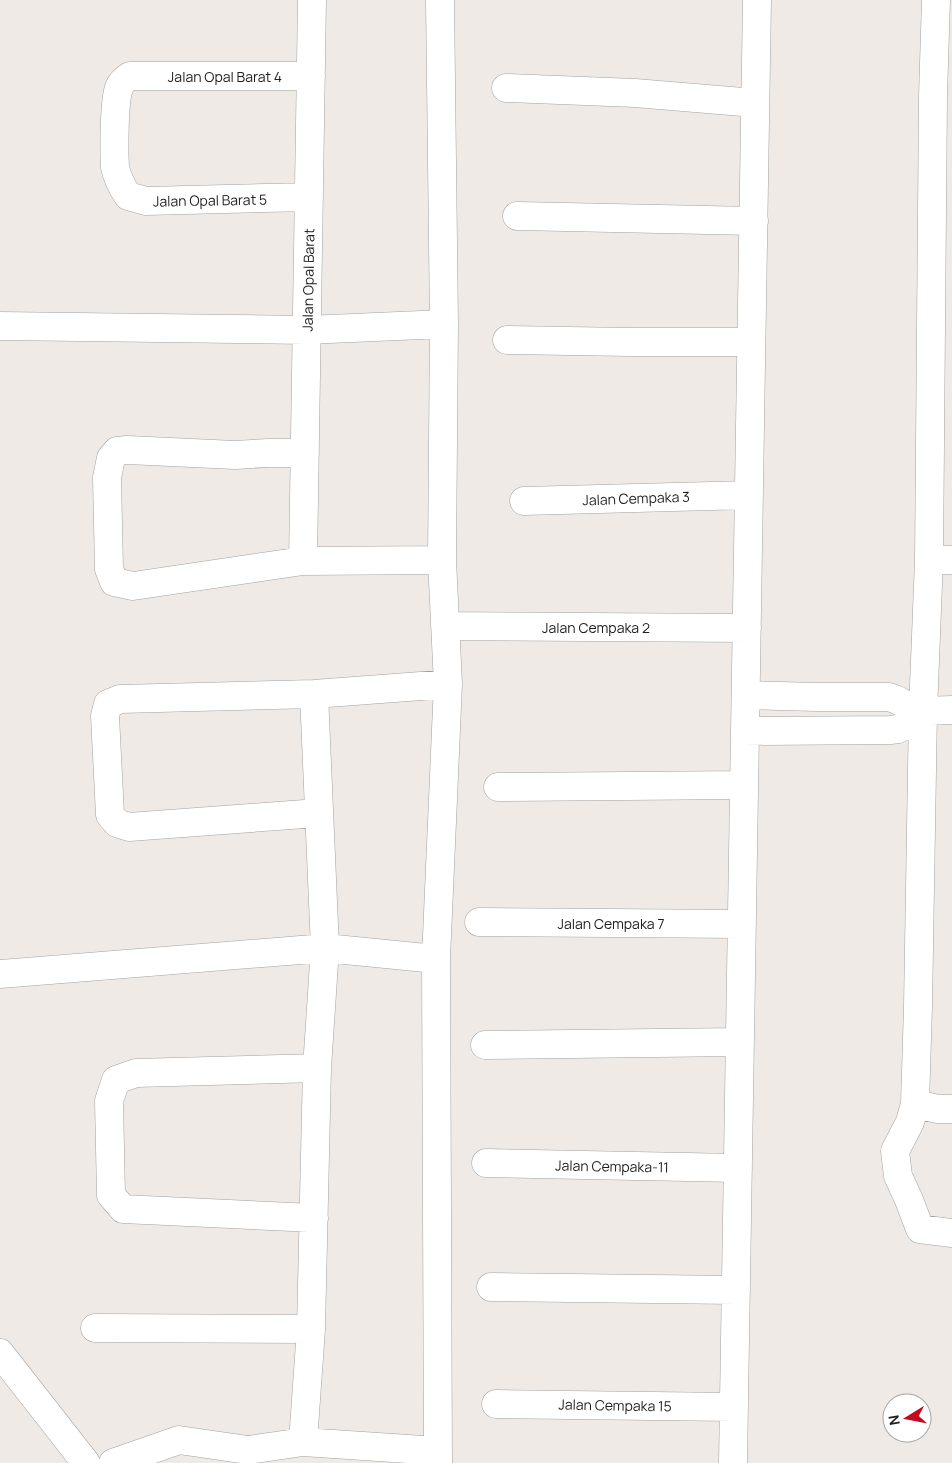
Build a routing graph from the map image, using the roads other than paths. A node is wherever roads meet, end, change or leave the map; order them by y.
1 (312, 0) edge
2 (440, 0) edge
3 (757, 0) edge
4 (936, 0) edge
5 (139, 76) joint
6 (311, 76) junction
7 (506, 88) dead end
8 (755, 103) junction
9 (309, 197) junction
10 (517, 216) dead end
11 (754, 221) junction
12 (444, 324) junction
13 (0, 326) edge
14 (307, 330) junction
15 (507, 340) dead end
16 (751, 342) junction
17 (305, 453) junction
18 (749, 495) junction
19 (524, 501) dead end
20 (442, 560) junction
21 (940, 560) edge
22 (303, 561) junction
23 (444, 626) junction
24 (747, 628) junction
25 (448, 684) junction
26 (314, 694) junction
27 (746, 695) junction
28 (952, 710) edge
29 (919, 712) junction
30 (745, 731) junction
31 (744, 785) junction
32 (498, 787) dead end
33 (318, 812) junction
34 (479, 922) dead end
35 (742, 924) junction
36 (325, 948) junction
37 (436, 959) junction
38 (0, 974) edge
39 (740, 1042) junction
40 (485, 1045) dead end
41 (317, 1068) junction
42 (915, 1104) junction
43 (952, 1109) edge
44 (486, 1164) dead end
45 (738, 1168) junction
46 (314, 1218) junction
47 (952, 1232) edge
48 (491, 1287) dead end
49 (736, 1290) junction
50 (95, 1328) dead end
51 (311, 1329) junction
52 (0, 1353) edge
53 (496, 1404) dead end
54 (734, 1407) junction
55 (303, 1442) junction
56 (223, 1455) edge
57 (438, 1457) edge
58 (86, 1463) edge
59 (113, 1463) edge
60 (733, 1463) edge

1 - 6 street, Jalan Opal Barat
2 - 12 street
3 - 8 street
4 - 21 street
5 - 6 street, Jalan Opal Barat 4
5 - 9 street, Jalan Opal Barat 5
6 - 9 street, Jalan Opal Barat
7 - 8 street
8 - 11 street
9 - 14 street, Jalan Opal Barat
10 - 11 street
11 - 16 street
12 - 14 street
12 - 20 street
13 - 14 street
14 - 17 street, Jalan Opal Barat
15 - 16 street
16 - 18 street
17 - 22 street, Jalan Opal Barat
17 - 22 street
18 - 19 street, Jalan Cempaka 3
18 - 24 street
20 - 22 street
20 - 23 street
21 - 29 street
23 - 24 street, Jalan Cempaka 2
23 - 25 street
24 - 27 street
25 - 26 street
25 - 37 street
26 - 33 street
26 - 33 street
27 - 29 street
27 - 30 street
28 - 29 street
29 - 30 street
29 - 42 street
30 - 31 street
31 - 32 street
31 - 35 street
33 - 36 street
34 - 35 street, Jalan Cempaka 7
35 - 39 street
36 - 37 street
36 - 38 street
36 - 41 street
37 - 57 street
39 - 40 street
39 - 45 street
41 - 46 street
41 - 46 street
42 - 43 street
42 - 47 street
44 - 45 street, Jalan Cempaka-11
45 - 49 street
46 - 51 street
48 - 49 street
49 - 54 street
50 - 51 street
51 - 55 street
52 - 58 street
53 - 54 street, Jalan Cempaka 15
54 - 60 street
55 - 56 street
55 - 57 street
56 - 59 street

